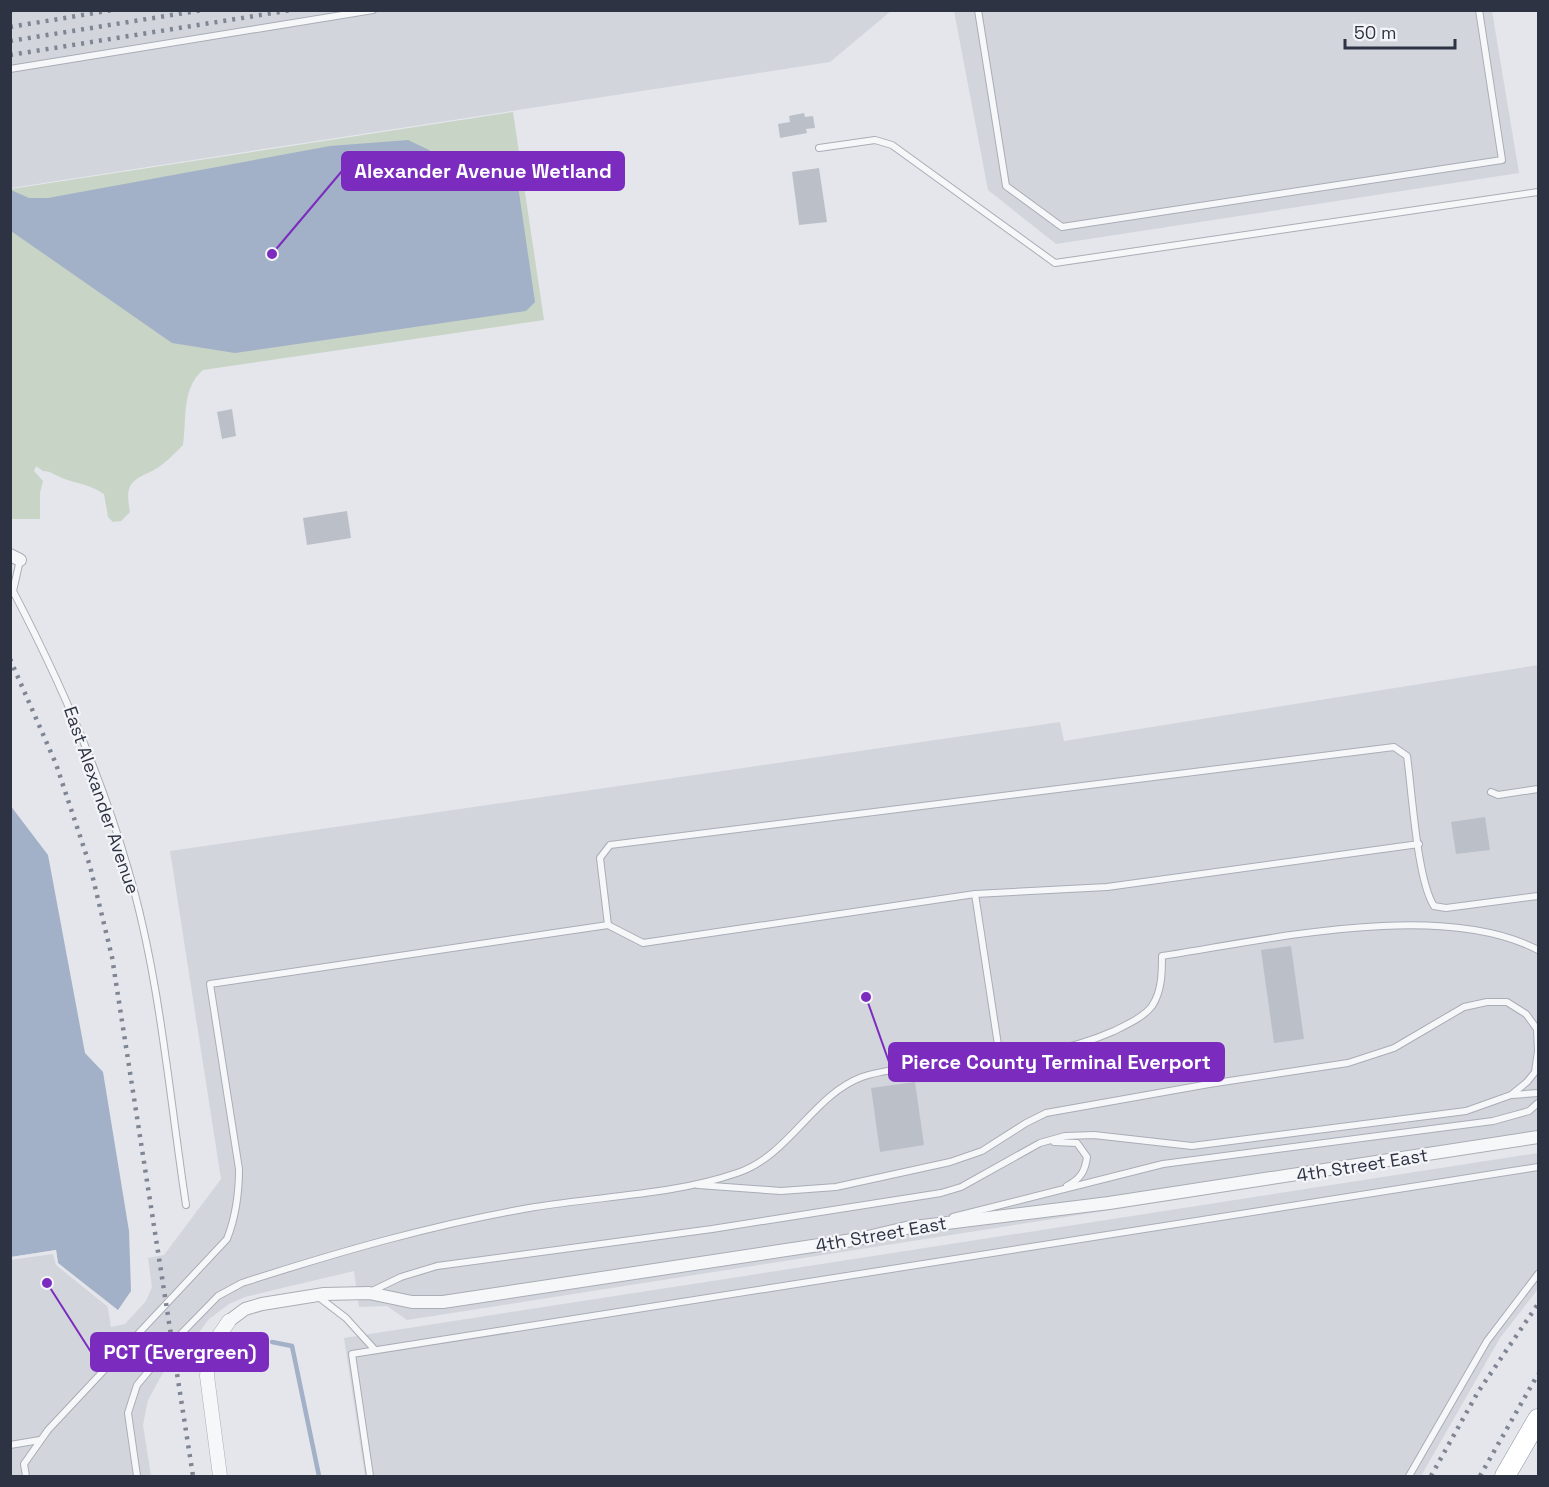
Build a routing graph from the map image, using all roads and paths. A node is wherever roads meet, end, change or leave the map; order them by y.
1 (373, 10) edge
2 (978, 10) edge
3 (1479, 10) edge
4 (10, 69) edge
5 (819, 148) dead end
6 (1539, 192) edge
7 (16, 557) edge
8 (1539, 789) edge
9 (1491, 792) dead end
10 (1419, 844) junction
11 (975, 894) junction
12 (1539, 896) edge
13 (608, 926) junction
14 (1539, 950) edge
15 (1000, 1058) junction
16 (1539, 1093) edge
17 (1511, 1095) junction
18 (1539, 1103) edge
19 (1539, 1137) edge
20 (1040, 1143) junction
21 (1539, 1167) edge
22 (698, 1185) junction
23 (1058, 1191) junction
24 (186, 1205) dead end
25 (906, 1227) junction
26 (1539, 1274) edge
27 (369, 1293) junction
28 (316, 1295) junction
29 (229, 1321) joint
30 (375, 1350) junction
31 (1539, 1419) edge
32 (40, 1440) junction
33 (10, 1444) edge
34 (26, 1476) edge
35 (138, 1476) edge
36 (220, 1476) edge
37 (370, 1476) edge
38 (1409, 1476) edge
39 (1505, 1476) edge

1 - 4 lane
2 - 3 lane
5 - 6 lane
7 - 24 lane, East Alexander Avenue
8 - 9 lane
10 - 11 lane
10 - 12 lane
10 - 13 lane
11 - 13 lane
11 - 15 lane
13 - 32 lane
14 - 15 lane
15 - 22 lane
16 - 17 lane
17 - 20 lane
17 - 22 lane
18 - 23 lane
19 - 25 street, 4th Street East
20 - 23 lane
20 - 27 lane
21 - 30 lane
22 - 35 lane
23 - 25 lane
25 - 27 street, 4th Street East
26 - 38 lane
27 - 28 street, 4th Street East
28 - 29 street, 4th Street East
28 - 30 lane
29 - 36 street
30 - 37 lane
31 - 39 highway
32 - 33 lane
32 - 34 lane

